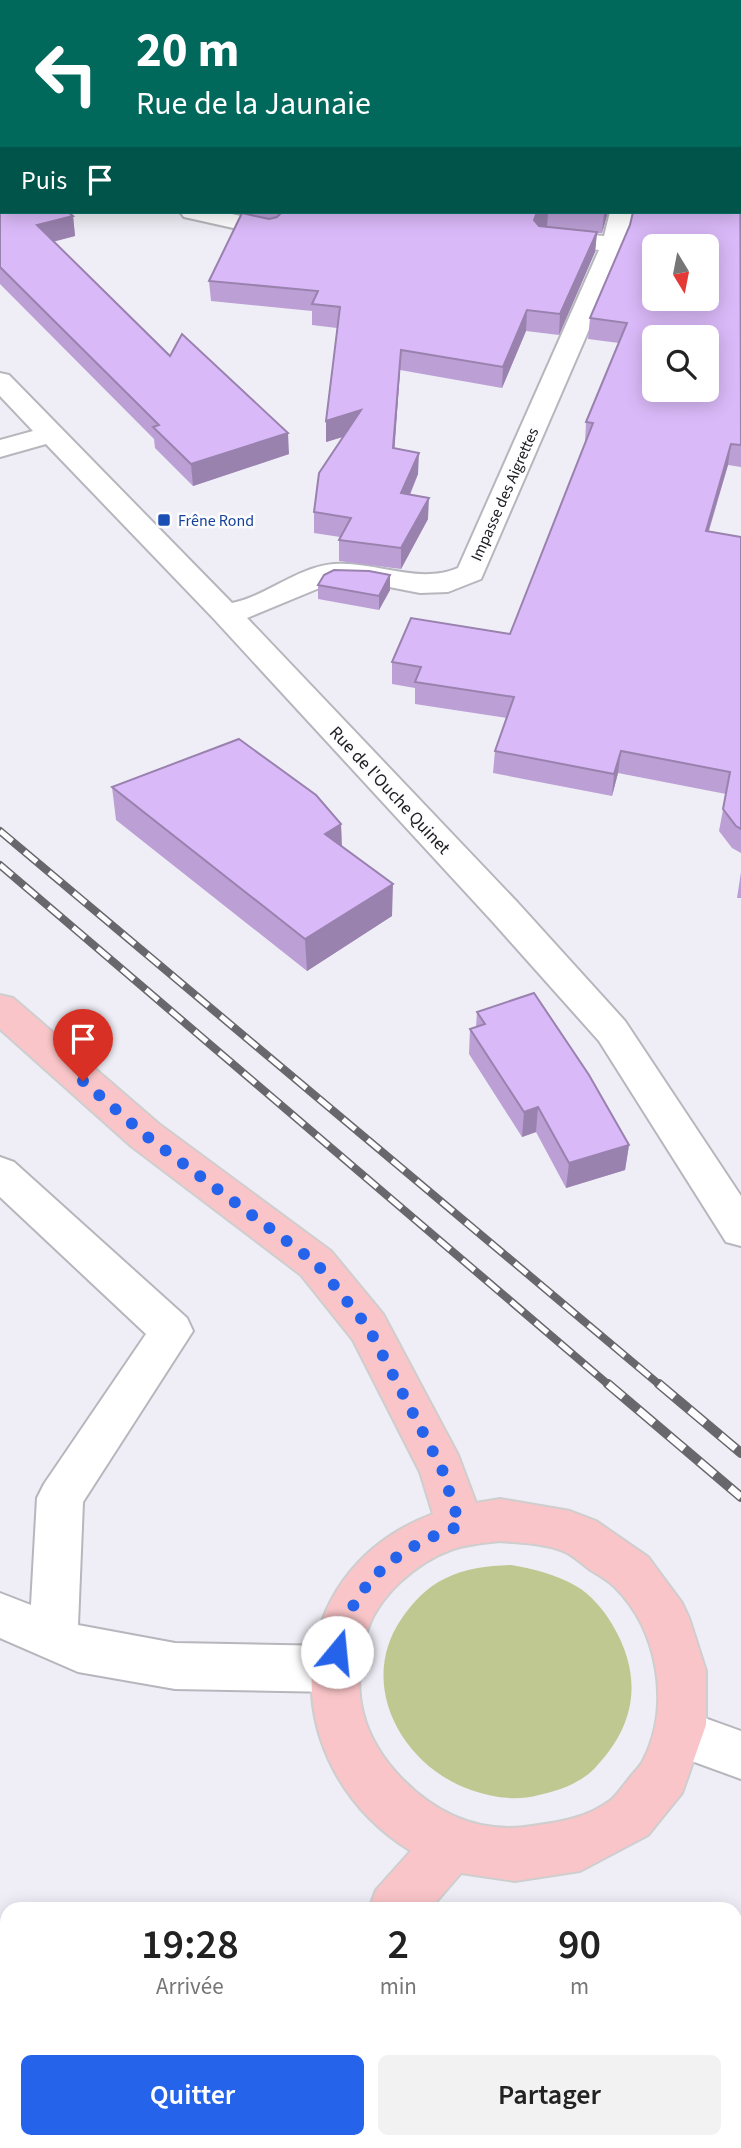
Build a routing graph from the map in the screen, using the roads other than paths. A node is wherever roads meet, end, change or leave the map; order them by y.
1 (201, 214) edge
2 (622, 214) edge
3 (269, 229) edge
4 (547, 238) edge
5 (614, 244) junction
6 (0, 381) edge
7 (52, 434) junction
8 (0, 449) edge
9 (225, 613) junction
10 (0, 1008) edge
11 (0, 1173) edge
12 (741, 1230) edge
13 (460, 1526) junction
14 (0, 1615) edge
15 (53, 1637) junction
16 (334, 1669) junction
17 (685, 1735) junction
18 (741, 1755) edge
19 (453, 1844) junction
20 (401, 1902) edge

1 - 3 street
2 - 5 street
4 - 5 street
5 - 9 street, Impasse des Aigrettes
6 - 7 street, Rue de l'Ouche Quinet
7 - 8 street
7 - 9 street, Rue de l'Ouche Quinet
9 - 12 street, Rue de l'Ouche Quinet
10 - 13 main road
11 - 15 street
13 - 16 main road
13 - 17 main road
14 - 15 street
15 - 16 street
16 - 19 main road
17 - 18 street
17 - 19 main road
19 - 20 main road

